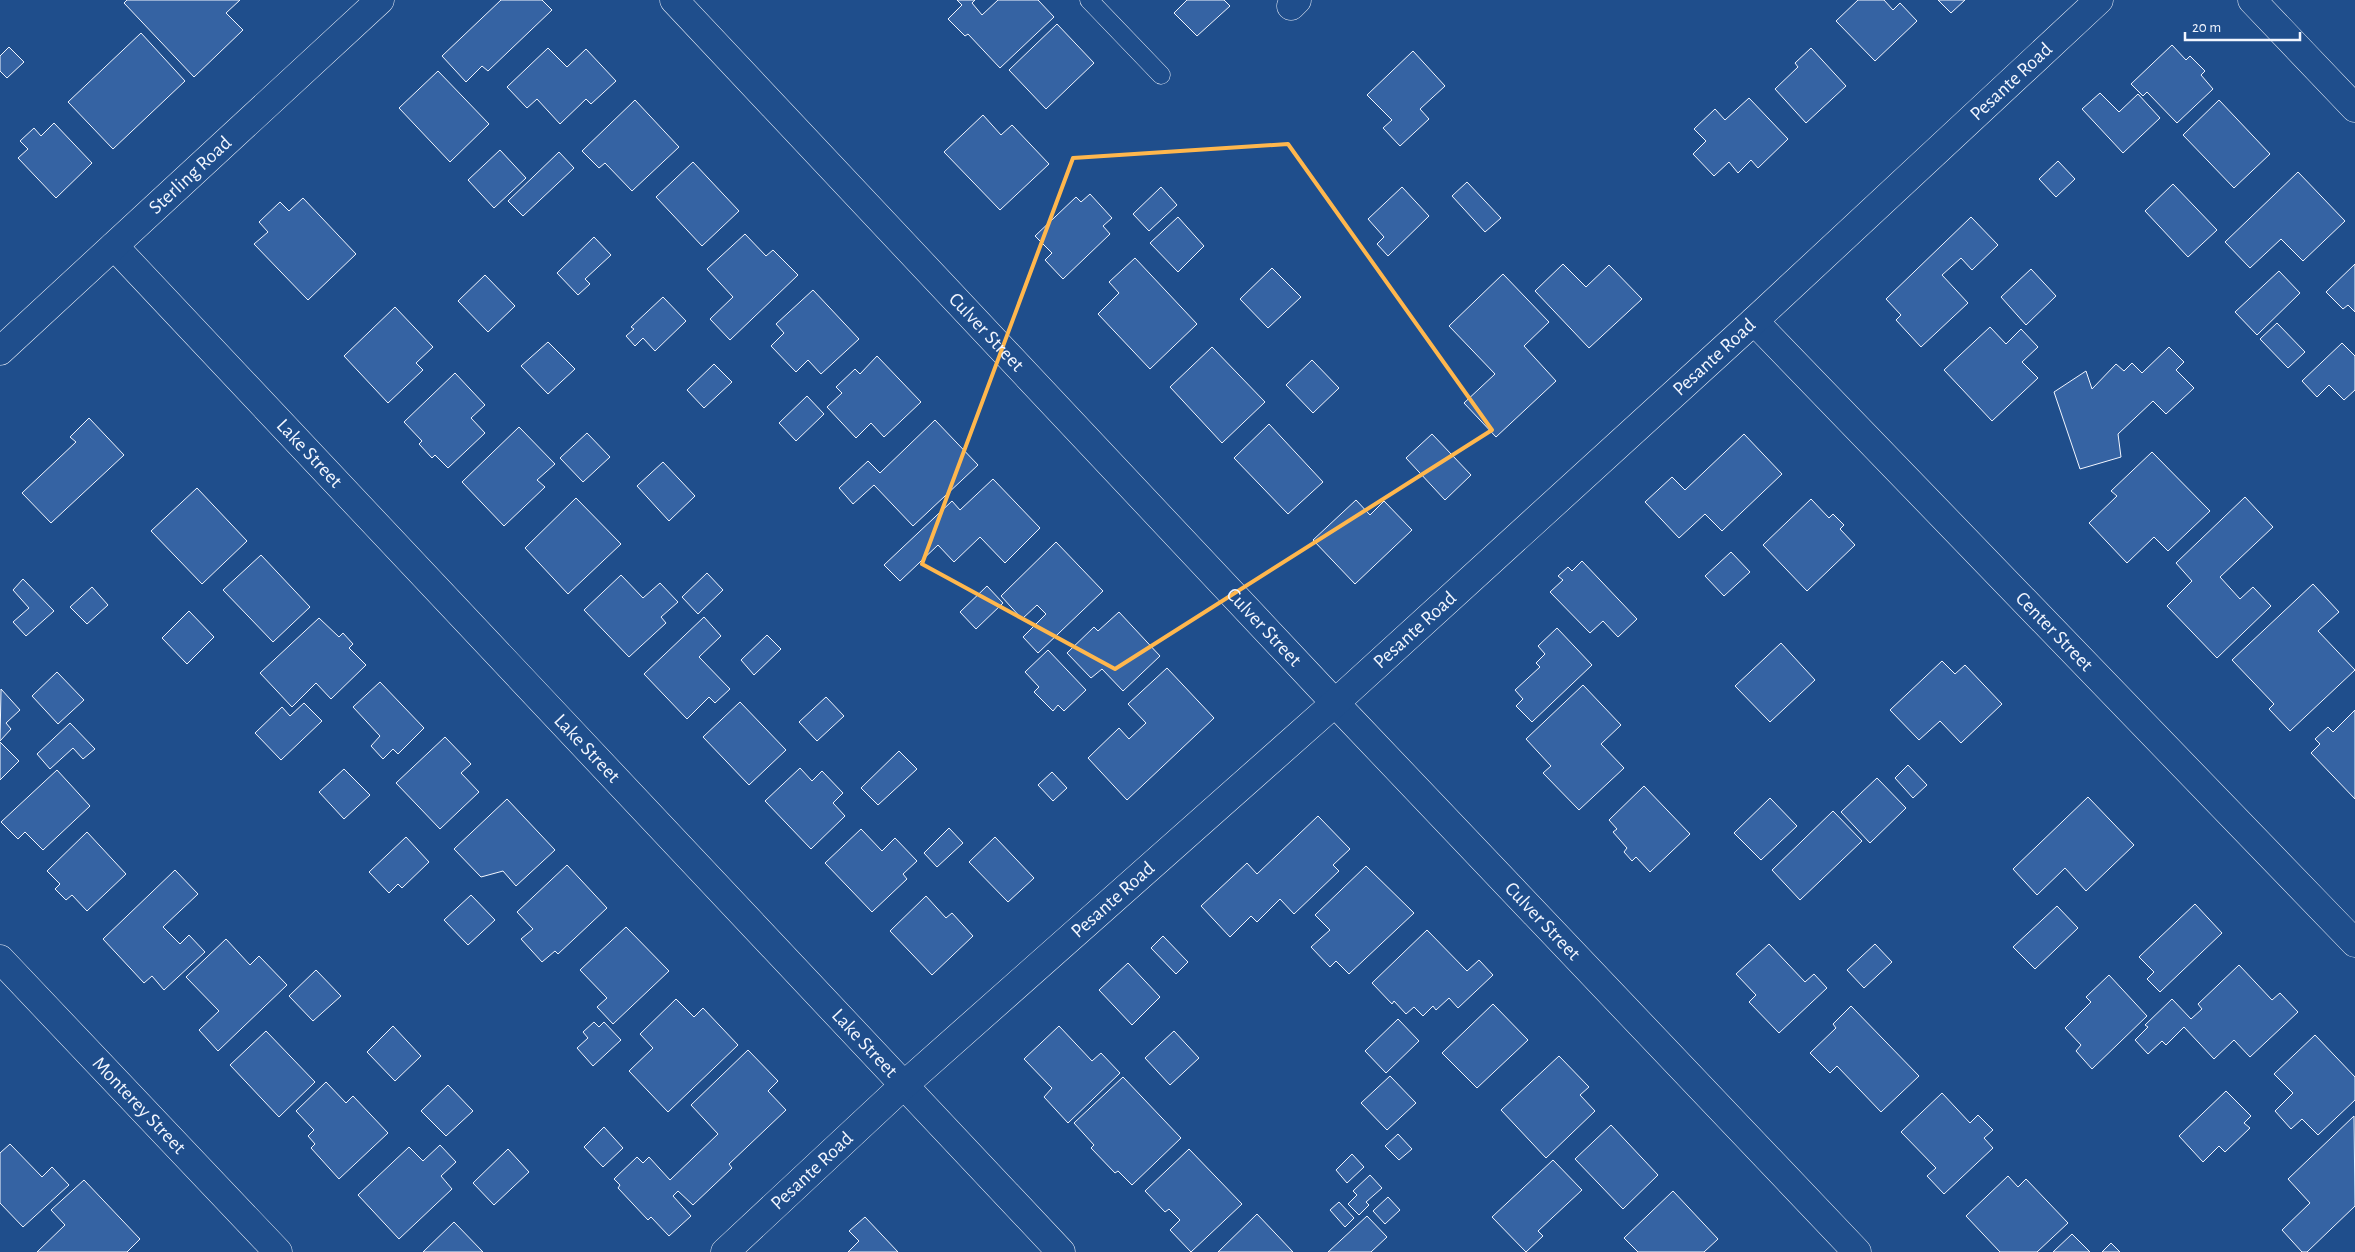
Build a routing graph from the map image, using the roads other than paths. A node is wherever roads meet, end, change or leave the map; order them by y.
1 (380, 0) edge
2 (674, 0) edge
3 (1089, 0) edge
4 (2099, 0) edge
5 (2252, 0) edge
6 (1160, 75) dead end
7 (2355, 108) edge
8 (114, 246) junction
9 (1754, 320) junction
10 (0, 351) edge
11 (1335, 703) junction
12 (2355, 943) edge
13 (0, 959) edge
14 (903, 1086) junction
15 (278, 1252) edge
16 (724, 1252) edge
17 (1061, 1252) edge
18 (1857, 1252) edge

1 - 8 street, Sterling Road
2 - 11 street, Culver Street
3 - 6 lane
4 - 9 street, Pesante Road
5 - 7 street
8 - 10 street, Sterling Road
8 - 14 street, Lake Street
9 - 11 street, Pesante Road
9 - 12 street, Center Street
11 - 14 street, Pesante Road
11 - 18 street, Culver Street
13 - 15 street, Monterey Street
14 - 16 street, Pesante Road
14 - 17 street, Lake Street

